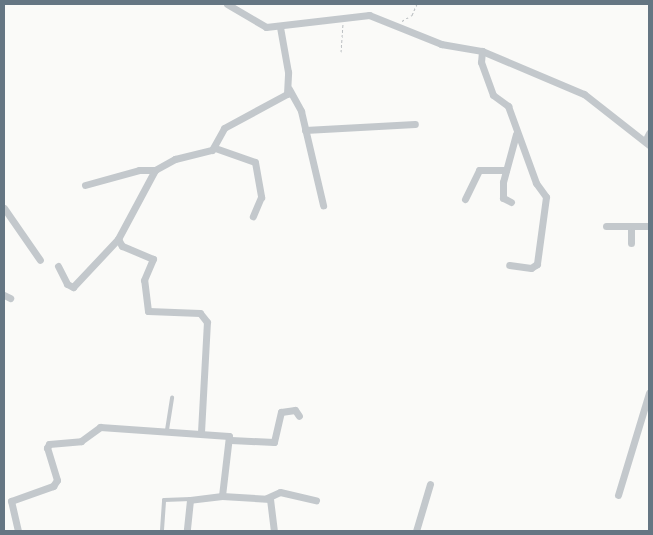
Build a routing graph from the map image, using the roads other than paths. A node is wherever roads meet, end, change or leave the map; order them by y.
1 (227, 4) edge
2 (280, 27) junction
3 (482, 51) junction
4 (289, 89) junction
5 (415, 124) dead end
6 (305, 130) junction
7 (649, 133) edge
8 (516, 134) junction
9 (647, 143) edge
10 (215, 148) junction
11 (155, 170) junction
12 (506, 170) junction
13 (85, 185) dead end
14 (466, 199) dead end
15 (510, 202) dead end
16 (324, 205) dead end
17 (4, 208) edge
18 (252, 216) dead end
19 (606, 226) dead end
20 (631, 226) junction
21 (649, 226) edge
22 (118, 239) junction
23 (631, 243) dead end
24 (40, 260) dead end
25 (509, 265) dead end
26 (58, 266) dead end
27 (649, 393) edge
28 (172, 397) dead end
29 (299, 416) dead end
30 (167, 430) junction
31 (201, 432) junction
32 (231, 440) junction
33 (430, 484) dead end
34 (618, 495) dead end
35 (222, 496) junction
36 (267, 498) junction
37 (191, 499) junction
38 (316, 500) dead end
39 (162, 530) edge
40 (18, 531) edge
41 (187, 531) edge
42 (274, 531) edge
43 (416, 531) edge

1 - 2 street
2 - 3 street
2 - 4 street
3 - 8 street
3 - 9 street
4 - 6 street
4 - 10 street
5 - 6 street
6 - 16 street
7 - 9 street
8 - 12 street
8 - 25 street
10 - 11 street
10 - 18 street
11 - 13 street
11 - 22 street
12 - 14 street
12 - 15 street
17 - 24 street
19 - 20 street
20 - 21 street
20 - 23 street
22 - 26 street
22 - 31 street
27 - 34 street
28 - 30 lane
29 - 32 street
30 - 31 street
30 - 40 street
31 - 32 street
32 - 35 street
33 - 43 street
35 - 36 street
35 - 37 street
36 - 38 street
36 - 42 street
37 - 39 lane
37 - 41 street

